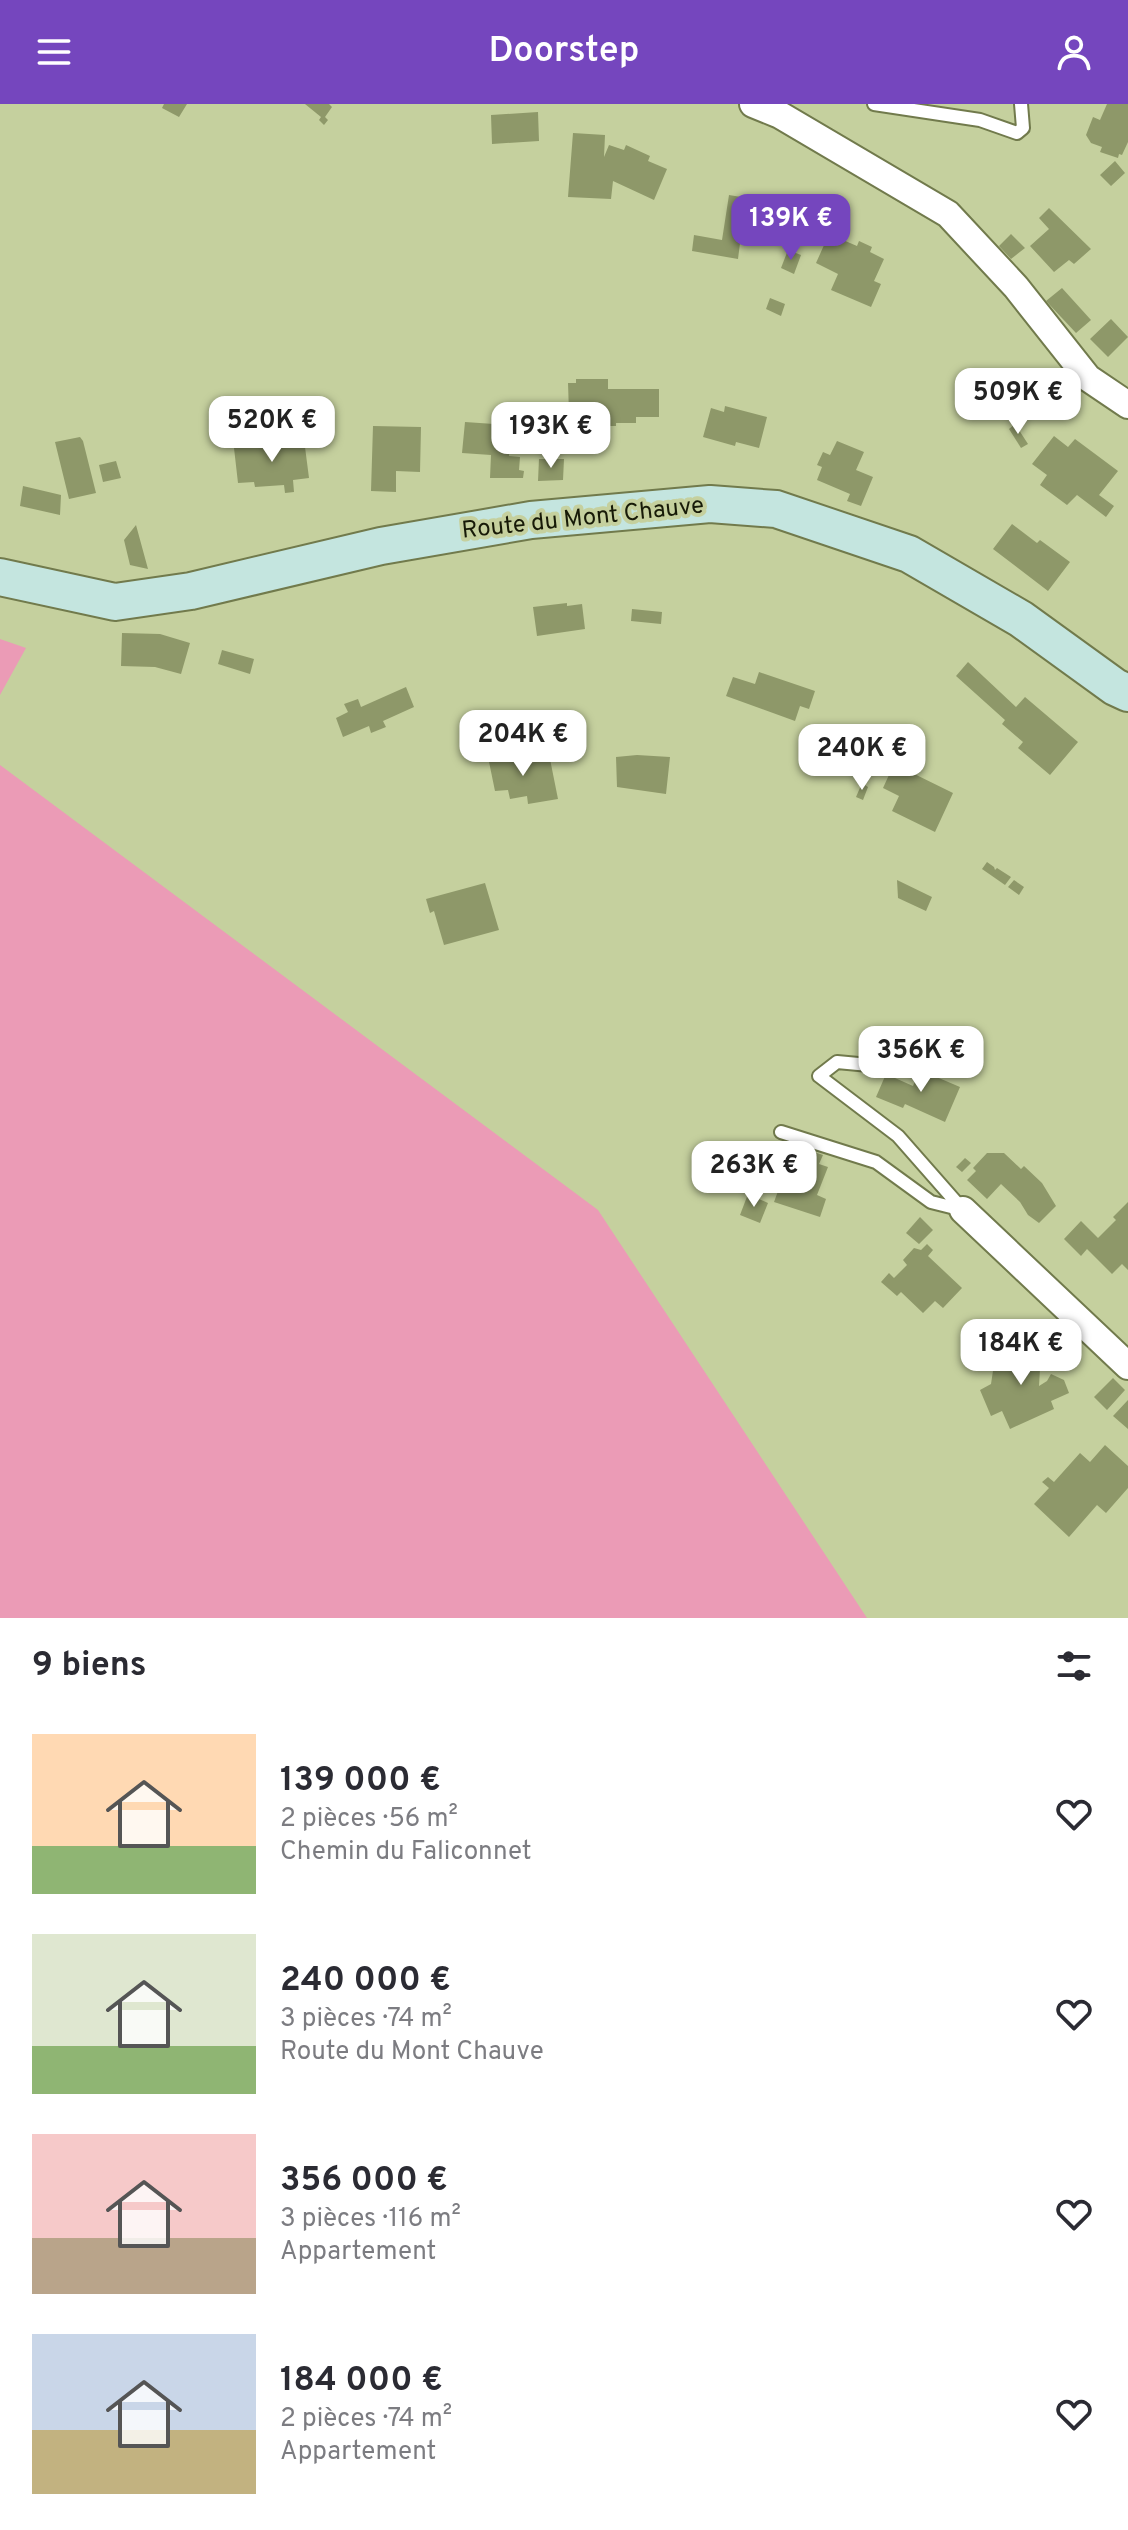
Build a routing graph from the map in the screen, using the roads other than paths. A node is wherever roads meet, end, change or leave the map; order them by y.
1 (753, 104) edge
2 (874, 104) edge
3 (1021, 104) edge
4 (1128, 405) edge
5 (0, 577) edge
6 (1128, 693) edge
7 (901, 1068) dead end
8 (781, 1132) dead end
9 (963, 1210) junction
10 (1128, 1366) edge

1 - 4 street
2 - 3 lane
5 - 6 street, Route du Mont Chauve
7 - 9 lane
8 - 9 lane
9 - 10 street

